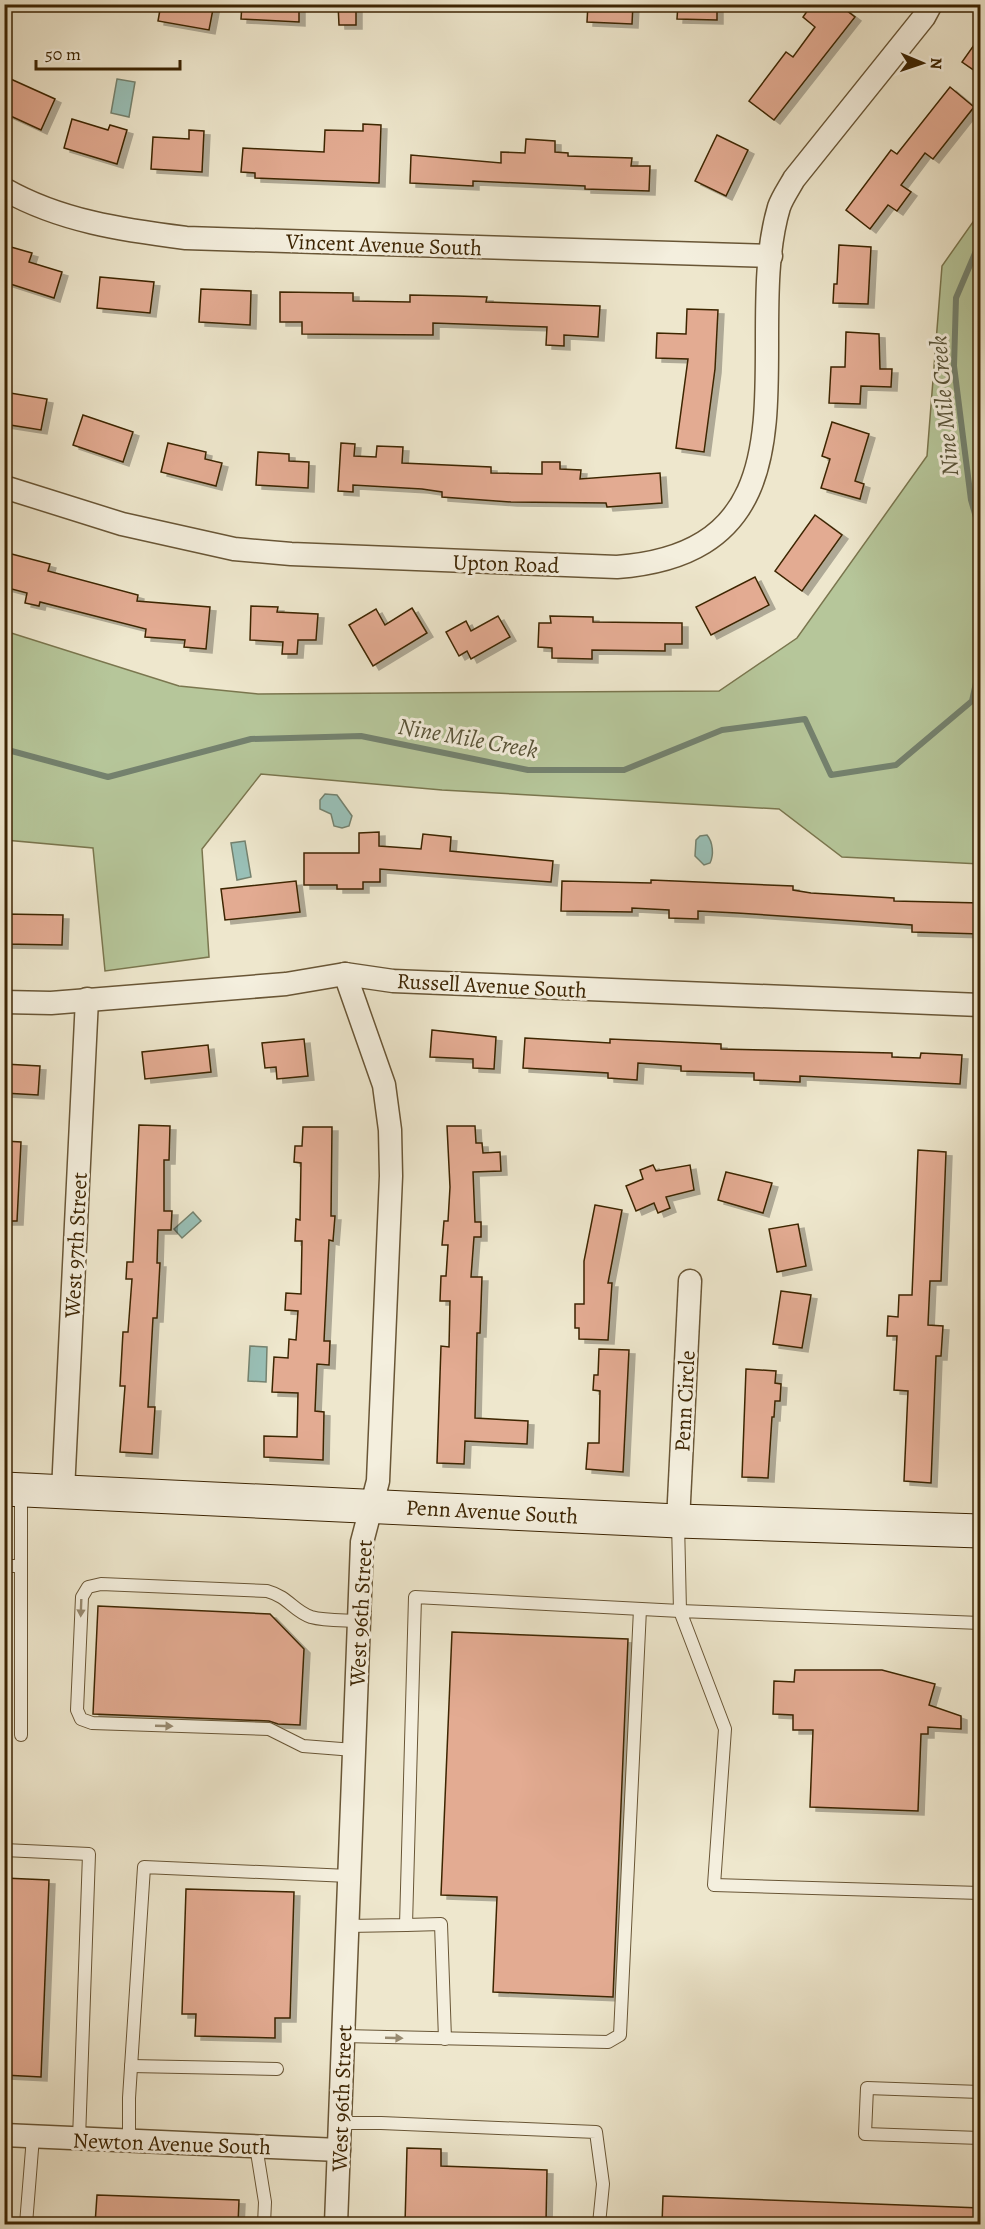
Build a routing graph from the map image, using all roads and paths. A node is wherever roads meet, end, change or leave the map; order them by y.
1 (931, 4) edge
2 (4, 189) edge
3 (771, 256) junction
4 (4, 487) edge
5 (345, 974) junction
6 (87, 999) junction
7 (4, 1002) edge
8 (981, 1005) edge
9 (690, 1281) dead end
10 (13, 1489) edge
11 (63, 1491) junction
12 (371, 1504) junction
13 (678, 1521) junction
14 (981, 1531) edge
15 (4, 1566) edge
16 (21, 1566) junction
17 (640, 1609) junction
18 (680, 1611) junction
19 (359, 1622) junction
20 (981, 1623) edge
21 (21, 1735) dead end
22 (354, 1750) junction
23 (981, 1836) edge
24 (4, 1850) edge
25 (349, 1876) junction
26 (406, 1925) junction
27 (347, 1926) junction
28 (343, 2036) junction
29 (445, 2039) junction
30 (131, 2066) junction
31 (278, 2069) dead end
32 (981, 2092) edge
33 (340, 2123) junction
34 (4, 2135) edge
35 (33, 2137) junction
36 (981, 2138) edge
37 (79, 2139) junction
38 (129, 2141) junction
39 (256, 2146) junction
40 (339, 2150) junction
41 (26, 2224) edge
42 (264, 2224) edge
43 (336, 2224) edge
44 (600, 2224) edge

1 - 3 street
2 - 3 street, Vincent Avenue South
3 - 4 street, Upton Road
5 - 6 street, Russell Avenue South
5 - 8 street, Russell Avenue South
5 - 12 street, West 96th Street
6 - 7 street, Russell Avenue South
6 - 11 street, West 97th Street
9 - 13 street, Penn Circle
10 - 11 main road, Penn Avenue South
10 - 16 lane
11 - 12 main road, Penn Avenue South
12 - 13 main road, Penn Avenue South
12 - 19 street, West 96th Street
13 - 14 main road, Penn Avenue South
13 - 18 lane
15 - 16 lane
16 - 21 lane
17 - 18 lane
17 - 26 lane
17 - 29 lane
18 - 20 lane
18 - 23 lane
19 - 22 street, West 96th Street
19 -> 22 lane
22 - 25 street, West 96th Street
24 - 37 lane
25 - 27 street, West 96th Street
25 - 30 lane
26 - 27 lane
26 - 29 lane
27 - 28 street, West 96th Street
28 -> 29 lane
28 - 33 street, West 96th Street
30 - 31 lane
30 - 38 lane
32 - 36 lane
33 - 40 street, West 96th Street
33 - 44 lane
34 - 35 street, Newton Avenue South
35 - 37 street, Newton Avenue South
35 - 41 lane
37 - 38 street, Newton Avenue South
38 - 39 street, Newton Avenue South
39 - 40 street, Newton Avenue South
39 - 42 lane
40 - 43 street, West 96th Street

